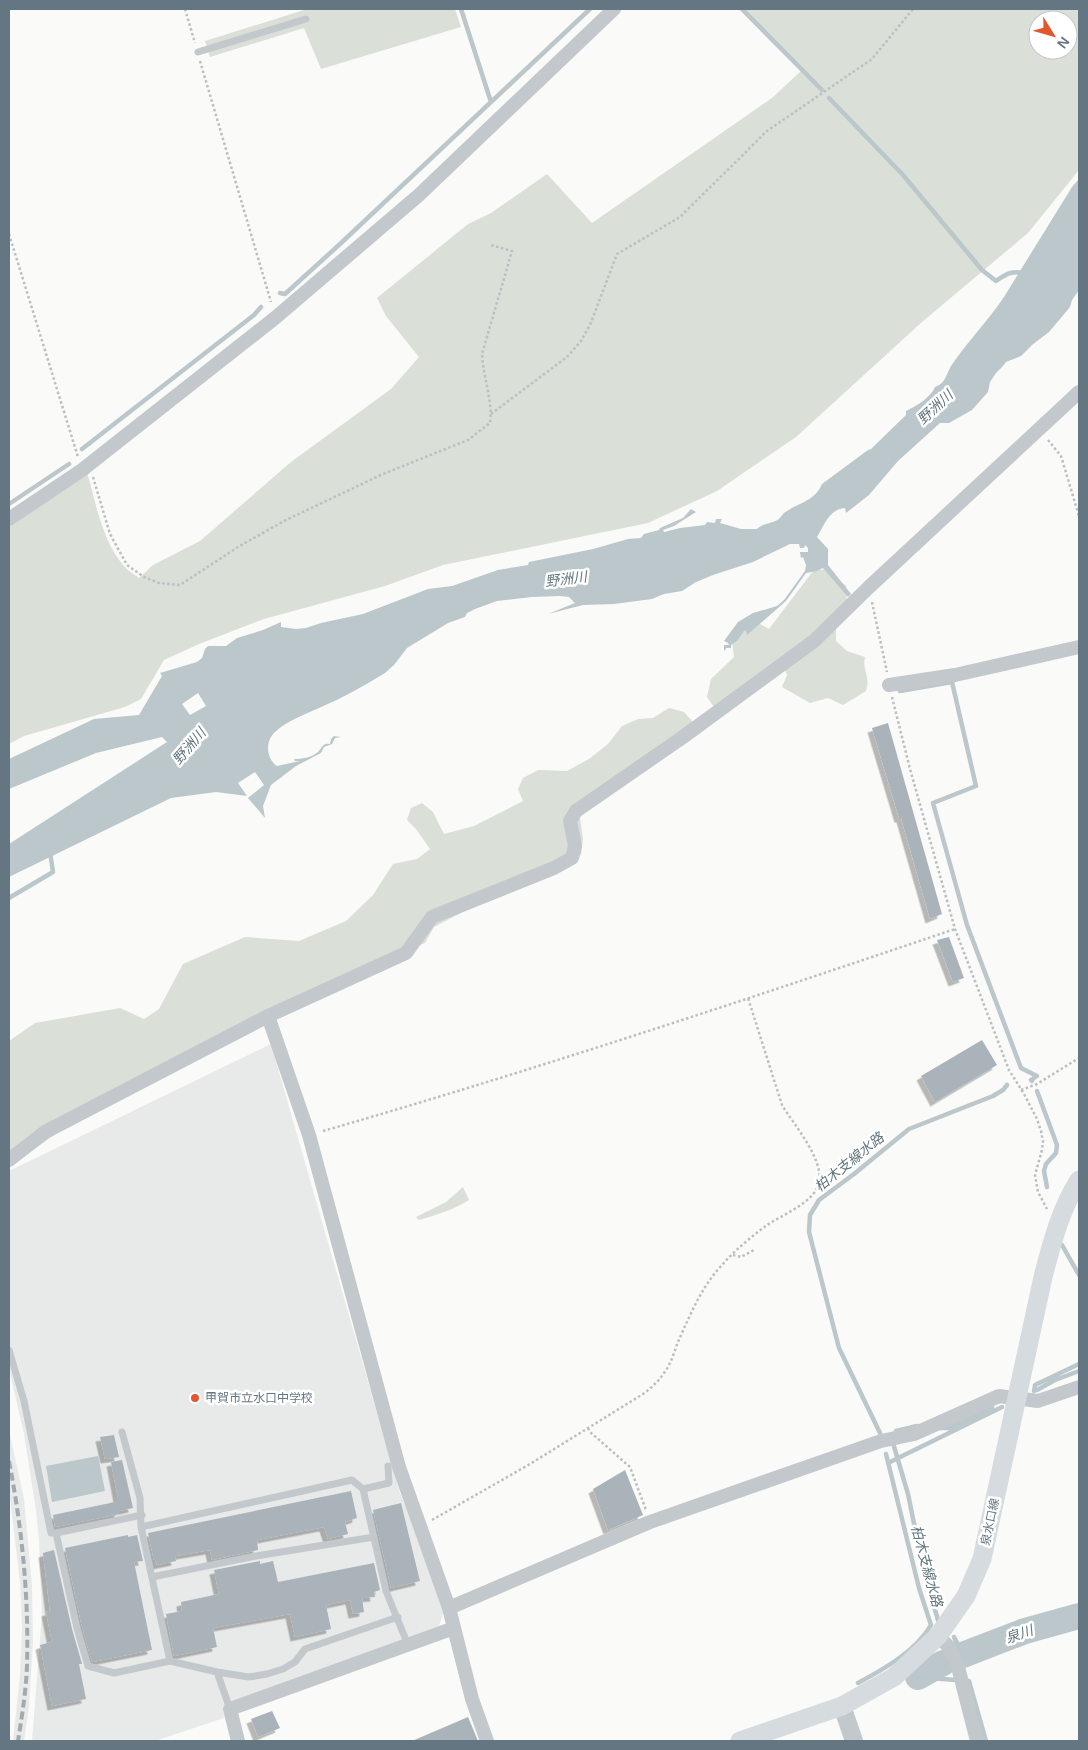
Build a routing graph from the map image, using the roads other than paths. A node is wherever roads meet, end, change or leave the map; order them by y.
1 (614, 9) edge
2 (306, 19) dead end
3 (198, 52) road end
4 (1079, 392) edge
5 (9, 519) edge
6 (1079, 647) edge
7 (889, 685) road end
8 (268, 1016) junction
9 (9, 1160) edge
10 (1079, 1180) edge
11 (9, 1350) edge
12 (1079, 1386) edge
13 (1018, 1399) junction
14 (122, 1432) dead end
15 (388, 1466) dead end
16 (363, 1490) junction
17 (142, 1515) junction
18 (142, 1527) junction
19 (56, 1533) junction
20 (374, 1537) junction
21 (152, 1577) junction
22 (449, 1608) junction
23 (398, 1617) junction
24 (454, 1628) junction
25 (938, 1636) junction
26 (408, 1645) junction
27 (170, 1661) junction
28 (217, 1672) junction
29 (842, 1706) junction
30 (230, 1710) junction
31 (238, 1741) edge
32 (487, 1741) edge
33 (740, 1741) edge
34 (854, 1741) edge
35 (977, 1741) edge

1 - 5 street
2 - 3 lane
4 - 8 street
6 - 7 street
8 - 9 street
8 - 22 street
10 - 13 main road, 泉水口線
11 - 19 lane
12 - 13 street
13 - 22 street
13 - 25 main road, 泉水口線
14 - 17 lane
15 - 16 lane
16 - 18 lane
16 - 20 lane
17 - 18 lane
17 - 19 lane
18 - 21 lane
19 - 27 lane
20 - 21 lane
20 - 23 lane
21 - 27 lane
22 - 24 street
23 - 26 lane
23 - 28 lane
24 - 26 street
24 - 32 street
25 - 29 main road, 泉水口線
25 - 35 street
26 - 30 street
27 - 28 lane
28 - 30 lane
29 - 33 main road, 泉水口線
29 - 34 street
30 - 31 street

